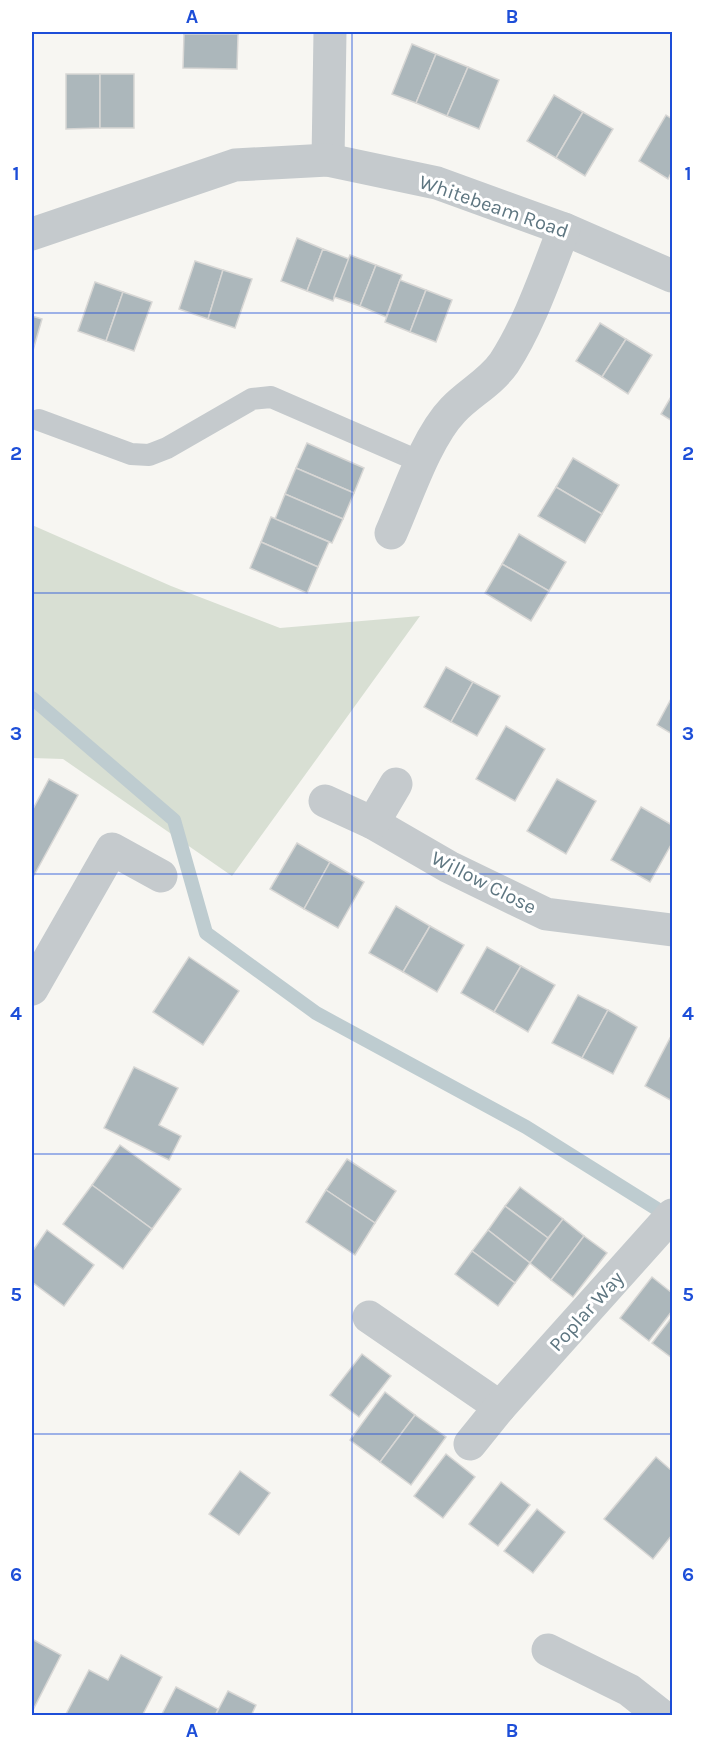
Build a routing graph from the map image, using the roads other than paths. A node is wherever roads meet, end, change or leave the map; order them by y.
1 (330, 32) edge
2 (327, 160) junction
3 (564, 229) junction
4 (32, 234) edge
5 (672, 276) edge
6 (39, 420) dead end
7 (423, 463) junction
8 (392, 533) dead end
9 (396, 784) dead end
10 (325, 801) dead end
11 (374, 823) junction
12 (161, 876) dead end
13 (672, 930) edge
14 (32, 988) edge
15 (672, 1215) edge
16 (369, 1317) dead end
17 (500, 1407) junction
18 (470, 1444) dead end
19 (548, 1650) dead end
20 (662, 1716) edge

1 - 2 street
2 - 3 street, Whitebeam Road
2 - 4 street, Whitebeam Road
3 - 5 street, Whitebeam Road
3 - 7 street
6 - 7 lane
7 - 8 street
9 - 11 street
10 - 11 street, Willow Close
11 - 13 street, Willow Close
12 - 14 street
15 - 17 street, Poplar Way
16 - 17 street
17 - 18 street, Poplar Way
19 - 20 street

